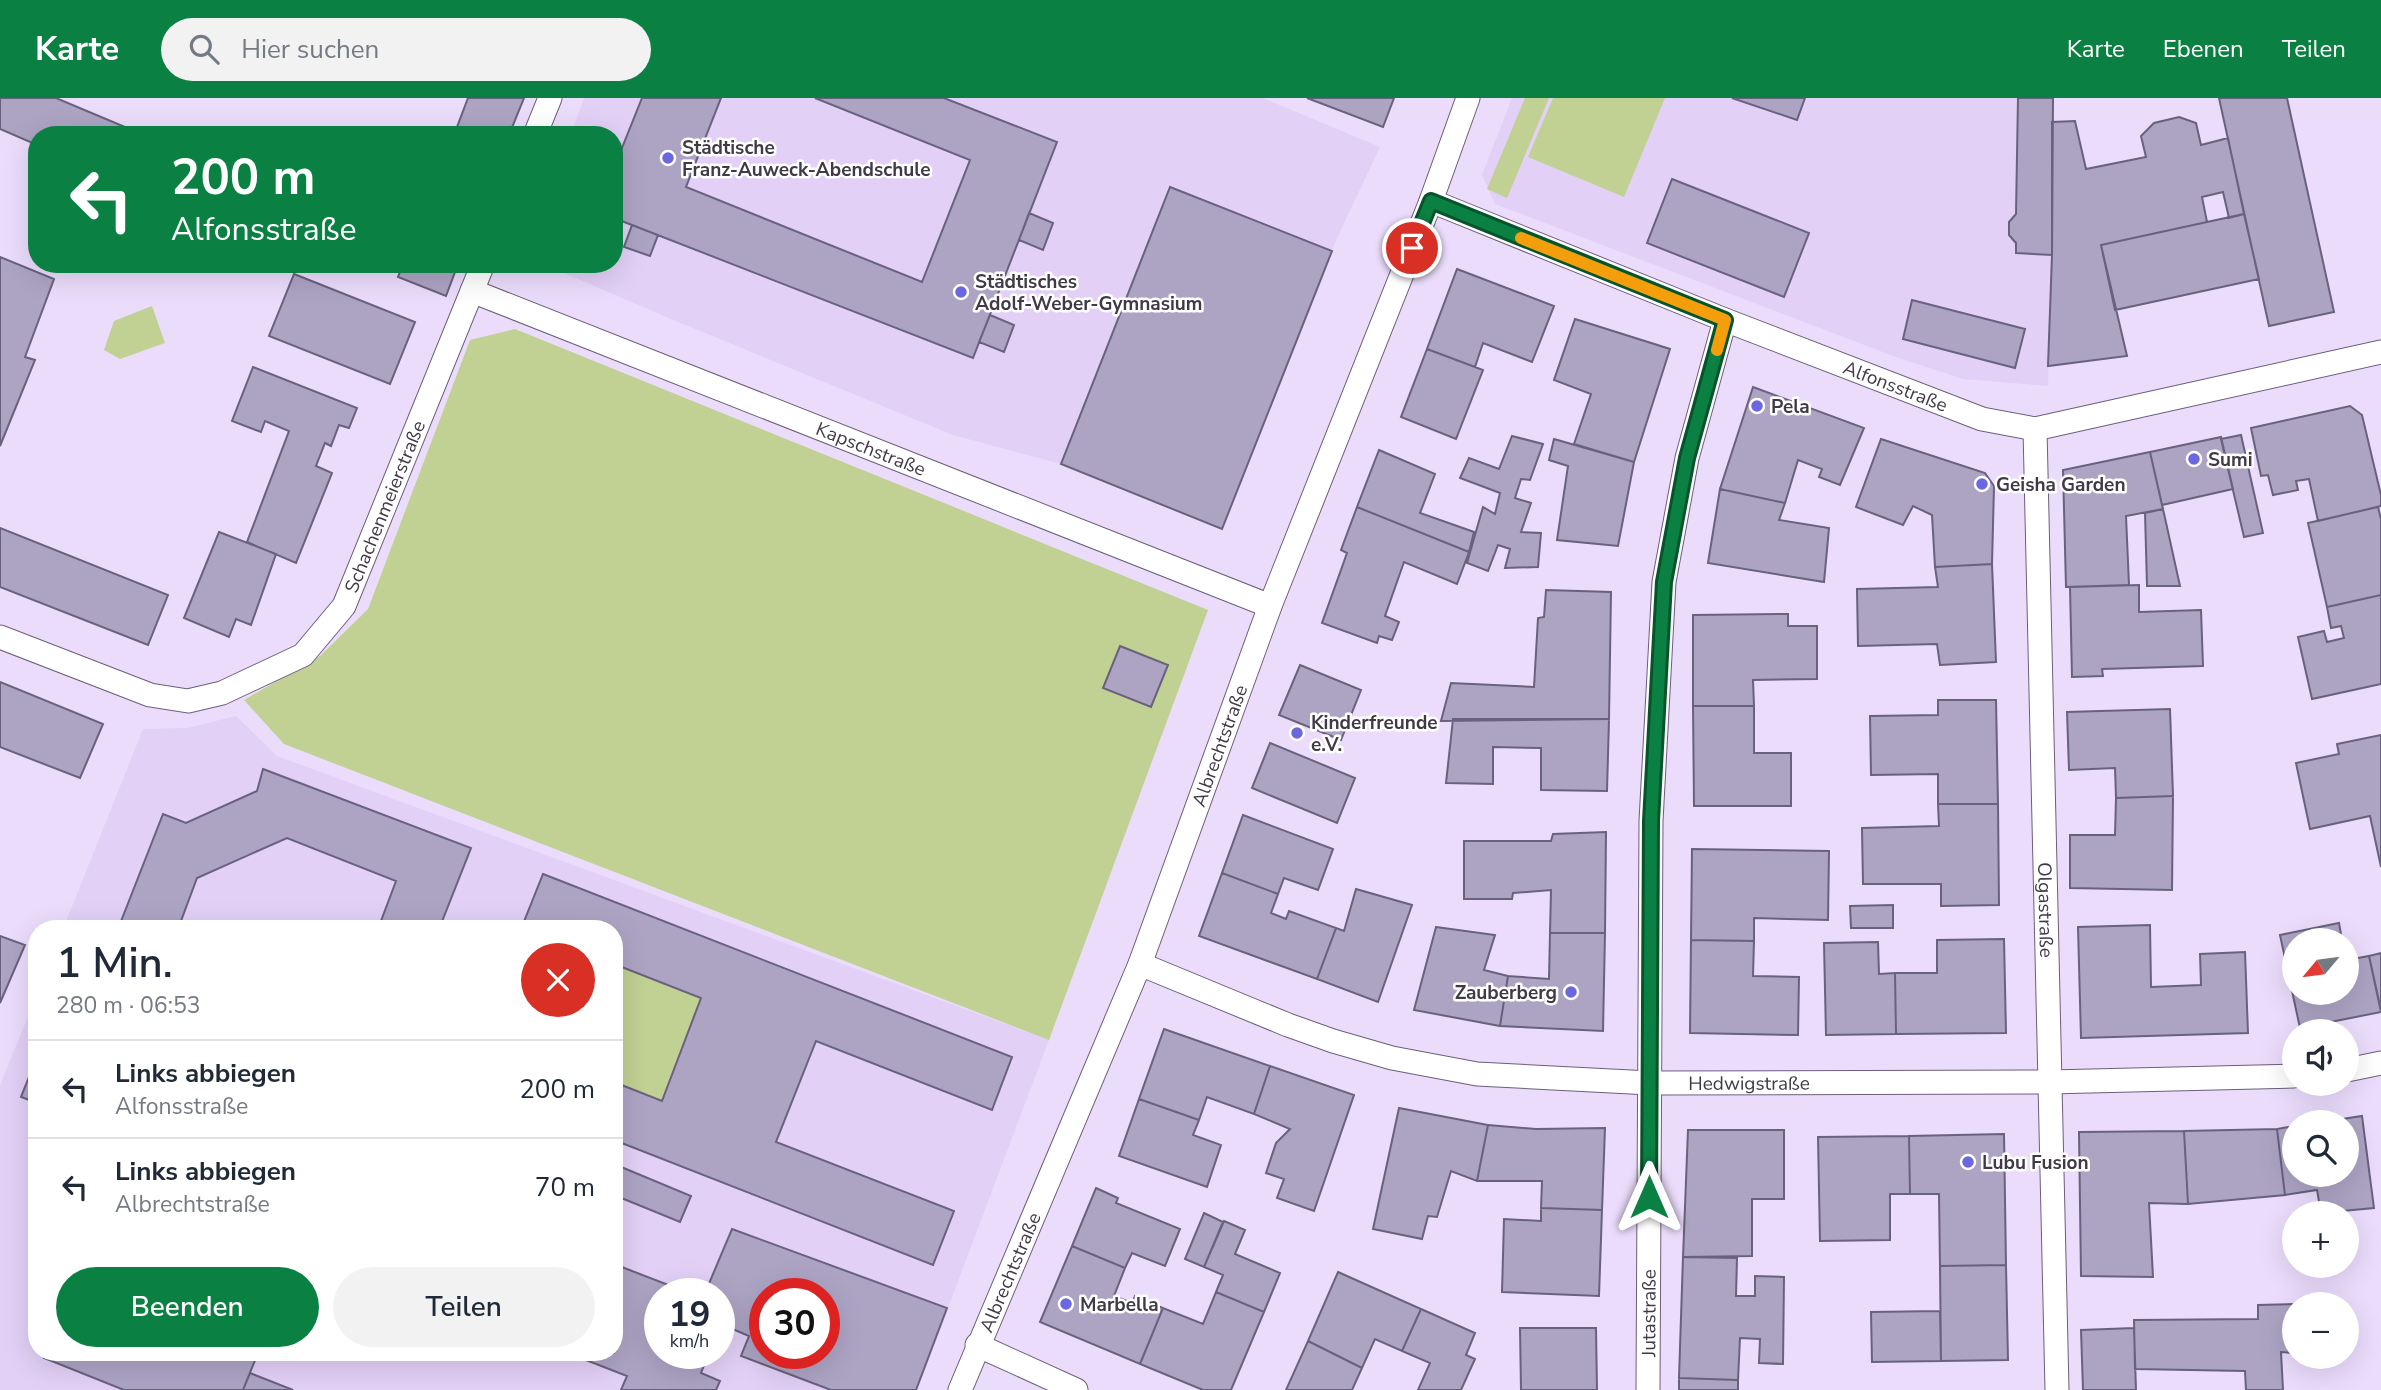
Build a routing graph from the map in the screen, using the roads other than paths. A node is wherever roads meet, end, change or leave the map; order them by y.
1 (550, 98) edge
2 (1468, 98) edge
3 (539, 126) edge
4 (1431, 201) junction
5 (479, 273) edge
6 (472, 291) junction
7 (1725, 320) junction
8 (2381, 352) edge
9 (2035, 429) junction
10 (1270, 606) junction
11 (0, 637) edge
12 (1140, 964) junction
13 (2381, 1063) edge
14 (2359, 1068) edge
15 (2282, 1076) edge
16 (2049, 1082) junction
17 (1650, 1083) junction
18 (977, 1345) junction
19 (960, 1390) edge
20 (1076, 1390) edge
21 (1648, 1390) edge
22 (2057, 1390) edge

1 - 3 street
2 - 4 street, Albrechtstraße
4 - 7 street, Alfonsstraße
4 - 10 street, Albrechtstraße
5 - 6 street, Schachenmeierstraße
6 - 10 street, Kapschstraße
6 - 11 street, Schachenmeierstraße
7 - 9 street, Alfonsstraße
7 - 17 street, Jutastraße
8 - 9 street, Alfonsstraße
9 - 16 street, Olgastraße
10 - 12 street, Albrechtstraße
12 - 17 street, Hedwigstraße
12 - 18 street, Albrechtstraße
13 - 14 street
15 - 16 street, Hedwigstraße
16 - 17 street, Hedwigstraße
16 - 22 street, Olgastraße
17 - 21 street, Jutastraße
18 - 19 street, Albrechtstraße
18 - 20 street

